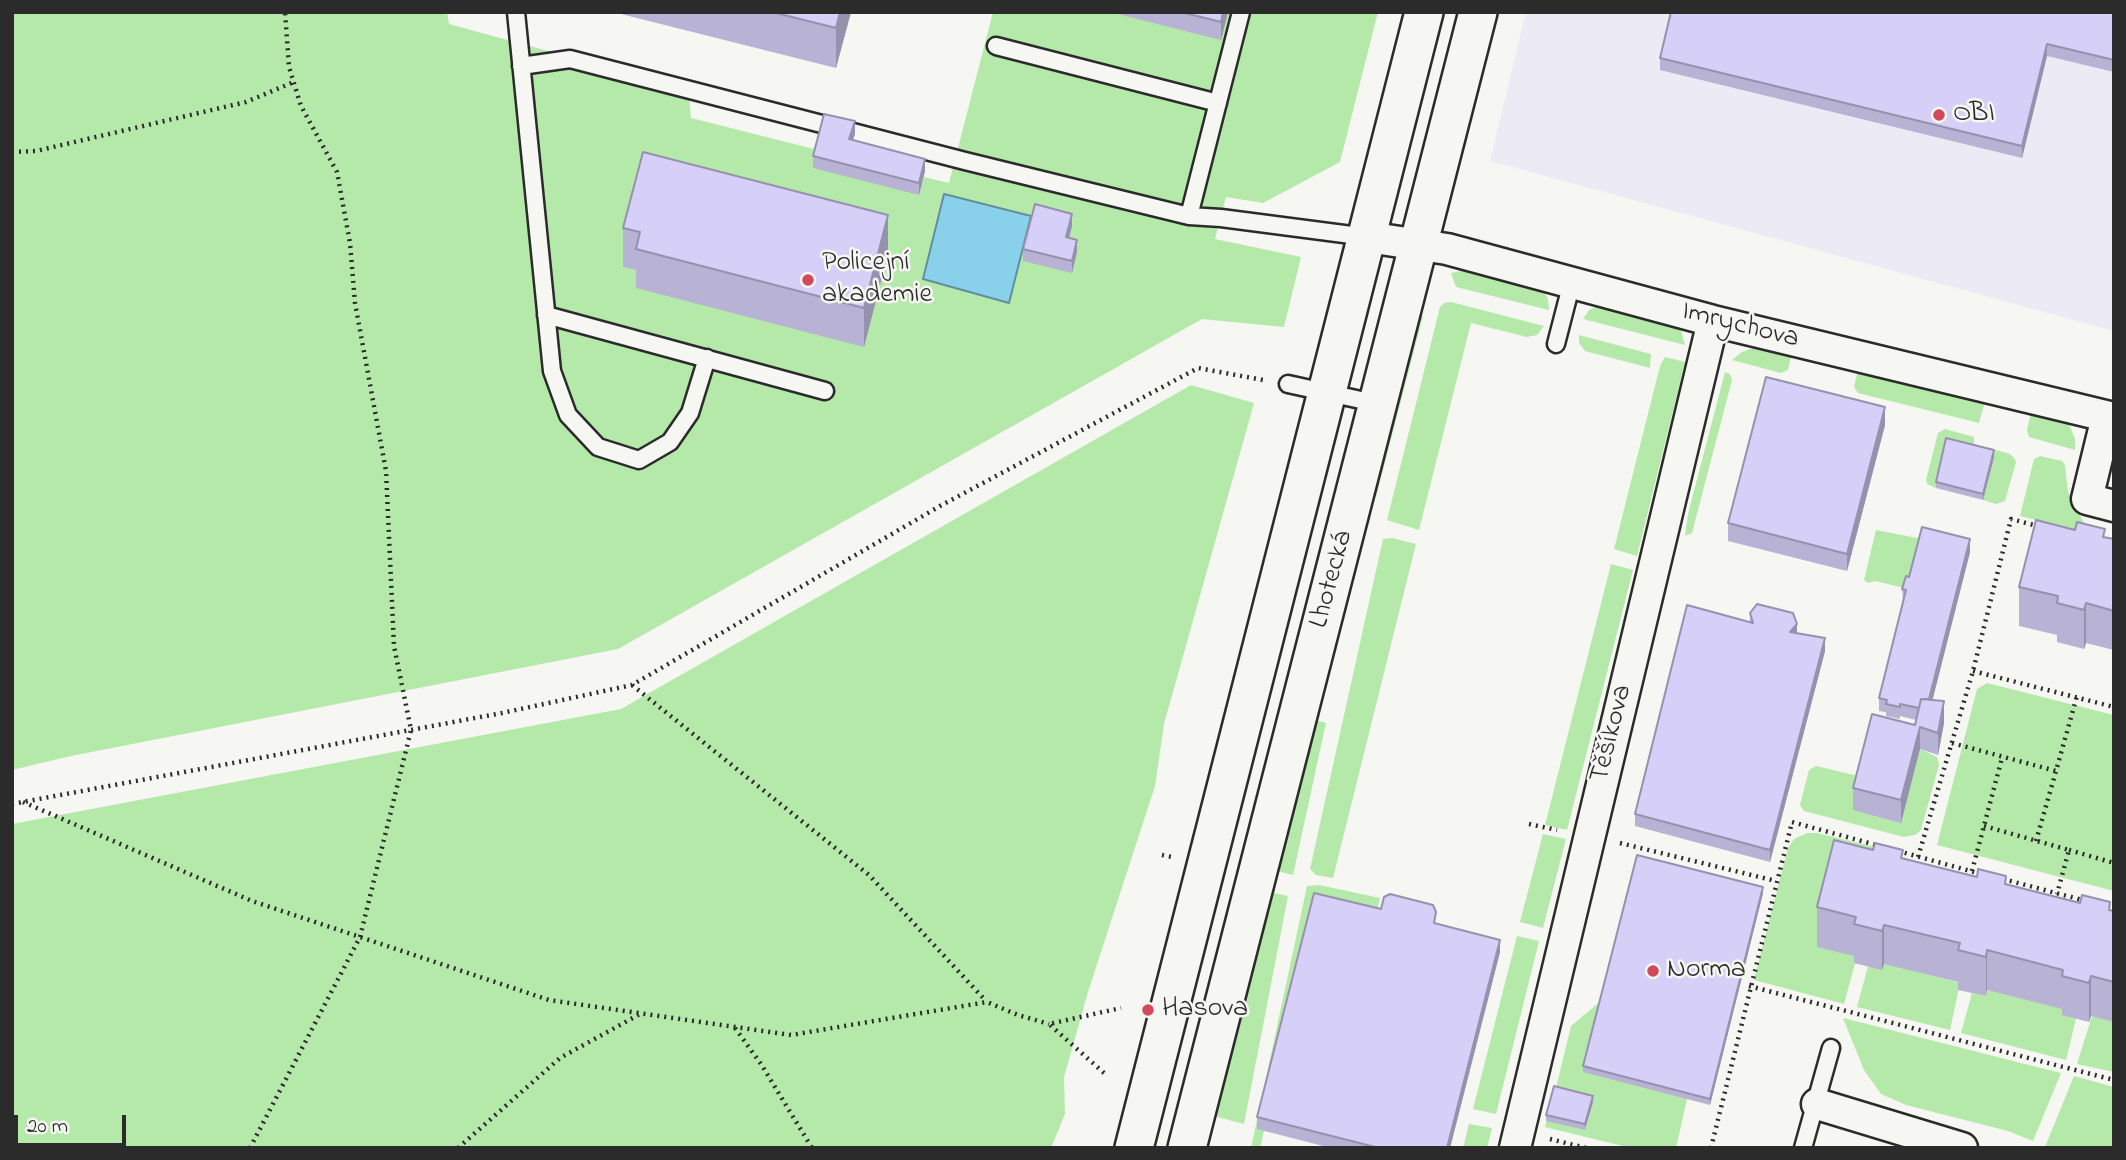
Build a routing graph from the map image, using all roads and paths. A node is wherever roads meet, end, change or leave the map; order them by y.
1 (285, 12) edge
2 (516, 12) edge
3 (1241, 12) edge
4 (1424, 12) edge
5 (1479, 12) edge
6 (996, 46) dead end
7 (521, 66) junction
8 (294, 82) junction
9 (1218, 103) junction
10 (12, 152) edge
11 (1189, 216) junction
12 (1367, 237) junction
13 (1420, 244) junction
14 (1572, 282) junction
15 (546, 315) junction
16 (1713, 321) junction
17 (1556, 344) dead end
18 (706, 358) junction
19 (1288, 384) joint
20 (825, 391) dead end
21 (1326, 392) junction
22 (1379, 404) junction
23 (2110, 417) edge
24 (2114, 506) edge
25 (2050, 529) edge
26 (1973, 671) junction
27 (632, 685) junction
28 (2077, 696) junction
29 (2114, 707) edge
30 (411, 730) junction
31 (1952, 743) junction
32 (2001, 758) junction
33 (2056, 771) junction
34 (22, 802) junction
35 (12, 804) edge
36 (1529, 824) dead end
37 (1984, 826) junction
38 (1588, 836) junction
39 (2036, 841) junction
40 (2069, 850) junction
41 (1918, 857) junction
42 (2114, 863) edge
43 (1972, 871) junction
44 (1985, 874) edge
45 (1997, 878) edge
46 (1776, 881) junction
47 (2057, 894) junction
48 (2091, 903) edge
49 (359, 937) junction
50 (1749, 986) junction
51 (987, 1002) junction
52 (1121, 1008) dead end
53 (641, 1013) junction
54 (1049, 1024) junction
55 (735, 1027) junction
56 (1831, 1048) dead end
57 (1104, 1073) dead end
58 (2114, 1080) edge
59 (1816, 1104) junction
60 (250, 1148) edge
61 (458, 1148) edge
62 (812, 1148) edge
63 (1134, 1148) edge
64 (1186, 1148) edge
65 (1515, 1148) edge
66 (1711, 1148) edge
67 (1804, 1148) edge
68 (1962, 1148) edge

1 - 8 path
2 - 7 lane
3 - 9 lane
4 - 12 street, Lhotecká
5 - 13 street, Lhotecká
6 - 9 lane
7 - 11 lane
7 - 15 lane
8 - 10 path
8 - 30 path
9 - 11 lane
11 - 12 lane
12 - 13 street, Imrychova
12 - 21 street, Lhotecká
13 - 14 street, Imrychova
13 - 22 street, Lhotecká
14 - 16 street, Imrychova
14 - 17 lane
15 - 18 lane
15 - 18 lane
16 - 23 street, Imrychova
16 - 38 street, Těšíkova
18 - 20 lane
19 - 21 lane
19 - 27 path
21 - 22 lane
21 - 63 street, Lhotecká
22 - 64 street, Lhotecká
23 - 24 street
25 - 26 path
26 - 28 path
26 - 31 path
27 - 30 path
27 - 51 path
28 - 29 path
28 - 33 path
30 - 34 path
30 - 49 path
31 - 32 path
31 - 41 path
32 - 33 path
32 - 37 path
33 - 39 path
34 - 35 path
34 - 49 path
36 - 38 path
37 - 39 path
37 - 43 path
38 - 46 path
38 - 65 street, Těšíkova
39 - 40 path
40 - 42 path
40 - 47 path
41 - 43 path
41 - 46 path
43 - 44 path
45 - 47 path
46 - 50 path
47 - 48 path
49 - 53 path
49 - 60 path
50 - 58 path
50 - 66 path
51 - 54 path
51 - 55 path
52 - 54 path
53 - 55 path
53 - 61 path
54 - 57 path
55 - 62 path
56 - 59 lane
59 - 67 lane
59 - 68 street

